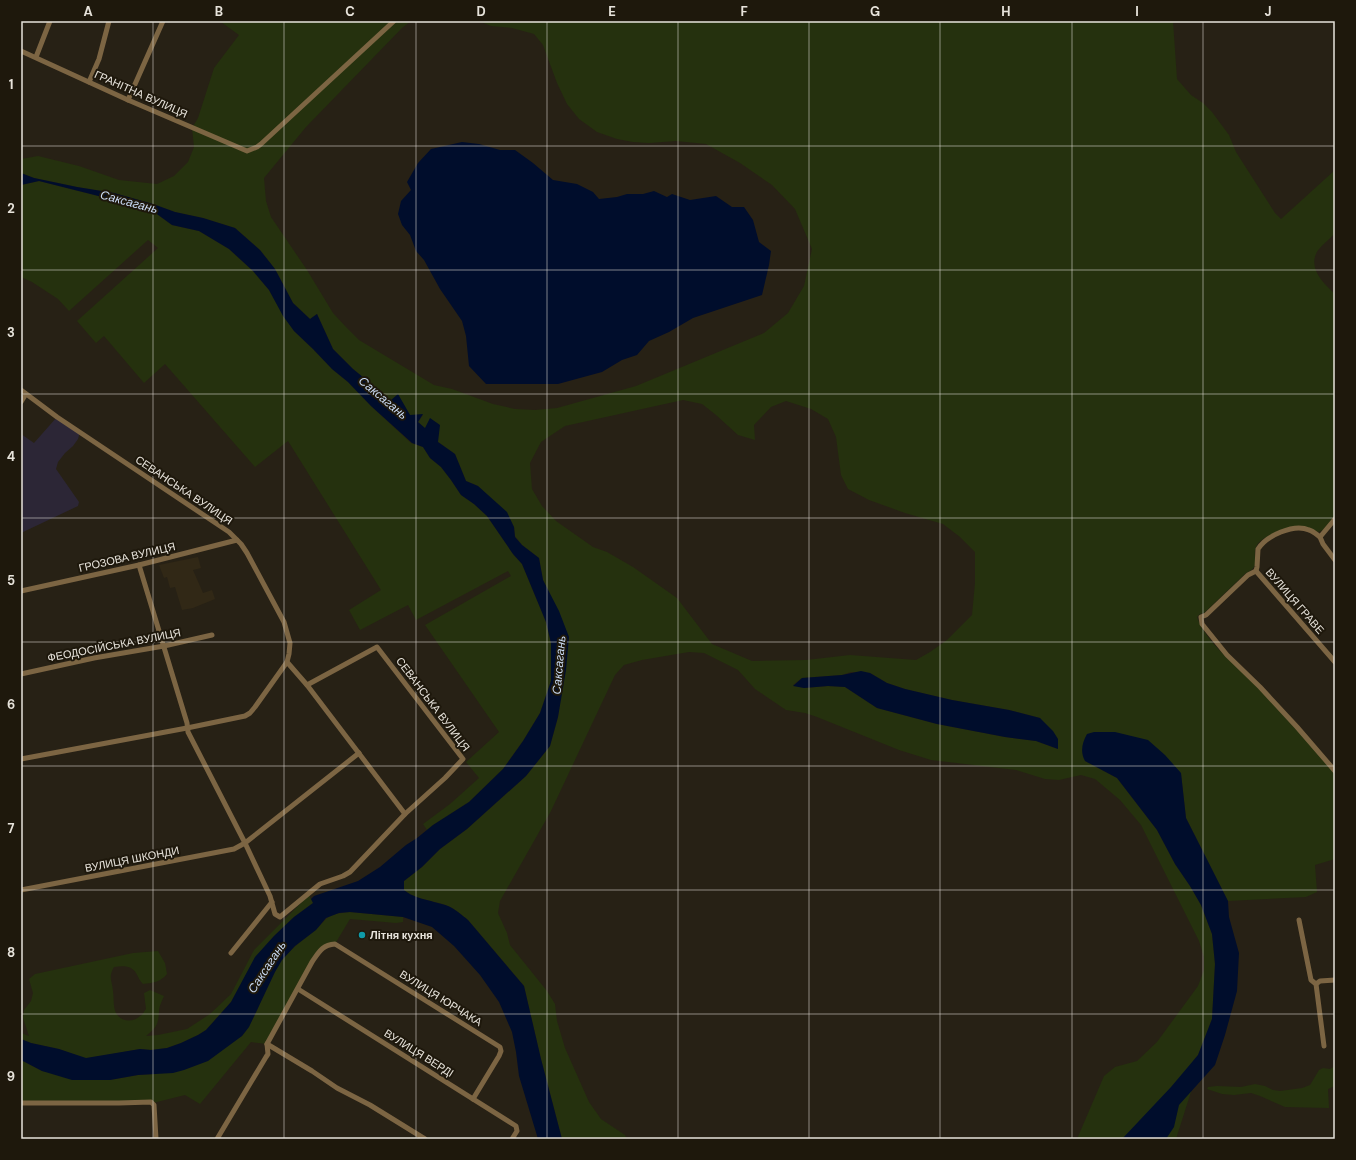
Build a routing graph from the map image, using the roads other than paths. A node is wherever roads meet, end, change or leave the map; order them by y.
1 (50, 21) edge
2 (109, 21) edge
3 (162, 21) edge
4 (394, 21) edge
5 (21, 51) edge
6 (36, 57) junction
7 (89, 82) junction
8 (128, 100) junction
9 (23, 392) edge
10 (21, 402) edge
11 (1335, 519) edge
12 (1320, 536) junction
13 (237, 540) junction
14 (1335, 560) edge
15 (139, 565) junction
16 (1256, 571) junction
17 (21, 592) edge
18 (212, 635) dead end
19 (164, 646) junction
20 (287, 662) junction
21 (1335, 662) edge
22 (21, 674) edge
23 (307, 685) junction
24 (188, 728) junction
25 (359, 753) junction
26 (21, 759) edge
27 (1335, 771) edge
28 (405, 814) junction
29 (245, 844) junction
30 (21, 890) edge
31 (272, 902) junction
32 (1299, 920) dead end
33 (231, 953) dead end
34 (1335, 980) edge
35 (1316, 984) junction
36 (298, 989) junction
37 (267, 1044) junction
38 (1324, 1046) dead end
39 (473, 1099) junction
40 (21, 1104) edge
41 (156, 1139) edge
42 (217, 1139) edge
43 (425, 1139) edge
44 (512, 1139) edge

1 - 6 street
2 - 7 street
3 - 8 street
4 - 8 street, ГРАНІТНА ВУЛИЦЯ
5 - 6 street, ГРАНІТНА ВУЛИЦЯ
6 - 7 street, ГРАНІТНА ВУЛИЦЯ
7 - 8 street, ГРАНІТНА ВУЛИЦЯ
9 - 10 street
9 - 13 street, СЕВАНСЬКА ВУЛИЦЯ
11 - 12 street
12 - 14 street
12 - 16 street
13 - 15 street, ГРОЗОВА ВУЛИЦЯ
13 - 20 street, СЕВАНСЬКА ВУЛИЦЯ
15 - 17 street, ГРОЗОВА ВУЛИЦЯ
15 - 19 street
16 - 21 street, ВУЛИЦЯ ГРАВЕ
16 - 27 street
18 - 19 street, ФЕОДОСІЙСЬКА ВУЛИЦЯ
19 - 22 street, ФЕОДОСІЙСЬКА ВУЛИЦЯ
19 - 24 street
20 - 23 street
20 - 24 street
23 - 25 street
23 - 28 street, СЕВАНСЬКА ВУЛИЦЯ
24 - 26 street
24 - 29 street
25 - 28 street
25 - 29 street, ВУЛИЦЯ ШКОНДИ
28 - 31 street
29 - 30 street, ВУЛИЦЯ ШКОНДИ
29 - 31 street
31 - 33 street
32 - 35 street
34 - 35 street
35 - 38 street
36 - 37 street
36 - 39 street, ВУЛИЦЯ ВЕРДІ
36 - 39 street, ВУЛИЦЯ ЮРЧАКА
37 - 42 street
37 - 43 street
39 - 44 street, ВУЛИЦЯ ВЕРДІ
40 - 41 street

